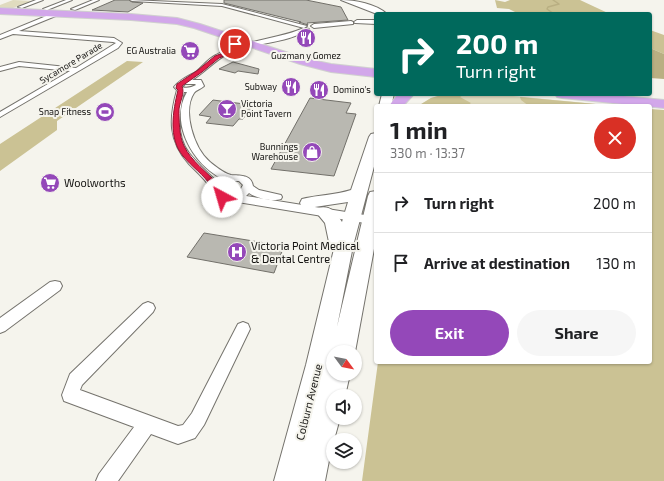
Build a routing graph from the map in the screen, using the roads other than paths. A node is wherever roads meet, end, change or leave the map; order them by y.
1 (42, 0) edge
2 (70, 0) edge
3 (97, 0) edge
4 (132, 0) edge
5 (344, 0) edge
6 (355, 0) edge
7 (20, 7) dead end
8 (45, 8) dead end
9 (73, 9) dead end
10 (0, 11) edge
11 (379, 12) edge
12 (387, 12) edge
13 (59, 14) junction
14 (374, 22) edge
15 (305, 28) junction
16 (11, 32) junction
17 (292, 35) junction
18 (0, 37) edge
19 (251, 47) junction
20 (225, 54) joint
21 (0, 69) edge
22 (77, 70) junction
23 (374, 75) edge
24 (183, 86) junction
25 (195, 86) junction
26 (652, 91) edge
27 (664, 92) edge
28 (404, 96) edge
29 (582, 96) edge
30 (397, 104) edge
31 (664, 104) edge
32 (0, 115) edge
33 (374, 143) edge
34 (230, 178) junction
35 (216, 187) junction
36 (248, 188) junction
37 (358, 193) junction
38 (236, 197) junction
39 (308, 203) junction
40 (373, 209) edge
41 (324, 212) junction
42 (352, 213) junction
43 (344, 246) junction
44 (55, 286) dead end
45 (148, 308) dead end
46 (2, 322) edge
47 (243, 329) dead end
48 (344, 345) edge
49 (336, 381) edge
50 (147, 424) junction
51 (106, 481) edge
52 (289, 481) edge
53 (310, 481) edge

1 - 7 street
2 - 8 street
3 - 9 street
4 - 15 street
5 - 11 main road
6 - 12 main road
10 - 13 highway
13 - 16 street
13 - 19 highway
14 - 15 street
15 - 17 street
16 - 18 street
16 - 22 street, Sycamore Parade
17 - 19 street
17 - 19 street
19 - 20 highway
19 - 23 highway
19 - 25 street
20 - 24 street
21 - 22 street
22 - 32 street, Sycamore Parade
24 - 25 street
24 - 35 street
25 - 34 street
26 - 27 highway
28 - 30 highway
29 - 31 highway
33 - 37 main road, Colburn Avenue
34 - 35 street
34 - 36 street
35 - 38 street
36 - 38 street
36 - 39 street
37 - 39 main road
37 - 42 main road, Colburn Avenue
38 - 41 street
39 - 42 street
40 - 42 street
40 - 48 main road
41 - 42 street
41 - 43 main road
42 - 43 main road, Colburn Avenue
43 - 52 main road, Colburn Avenue
44 - 46 street
45 - 50 street
47 - 50 street
49 - 53 main road, Colburn Avenue
50 - 51 street

